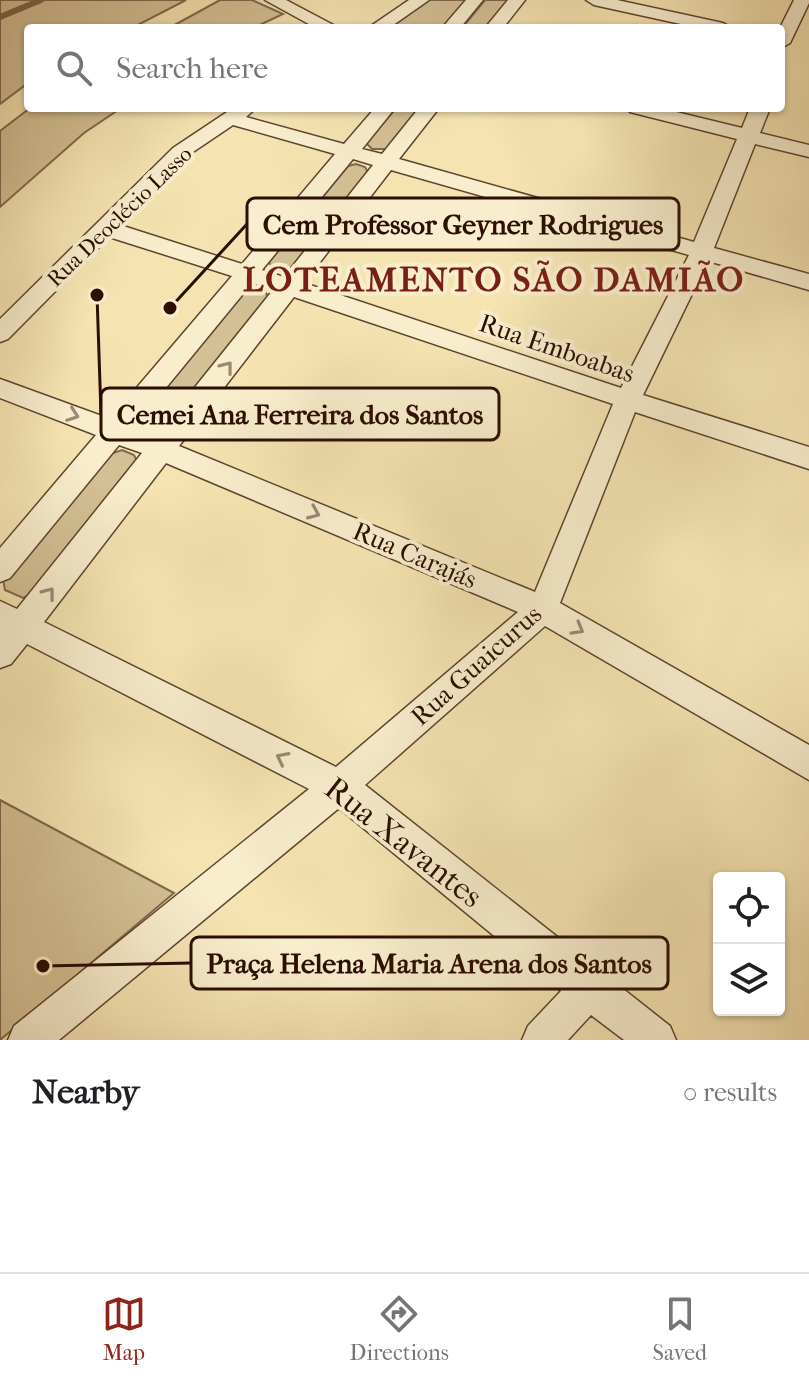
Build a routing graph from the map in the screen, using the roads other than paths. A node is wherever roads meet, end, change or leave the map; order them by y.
1 (273, 0) edge
2 (421, 0) edge
3 (475, 0) edge
4 (517, 0) edge
5 (594, 0) edge
6 (802, 0) edge
7 (322, 24) edge
8 (383, 24) edge
9 (454, 24) edge
10 (497, 24) edge
11 (705, 24) edge
12 (785, 42) edge
13 (382, 112) edge
14 (426, 112) edge
15 (653, 112) edge
16 (759, 112) edge
17 (238, 113) edge
18 (751, 137) junction
19 (809, 151) edge
20 (348, 153) junction
21 (386, 162) junction
22 (105, 228) junction
23 (701, 253) junction
24 (249, 272) junction
25 (809, 282) edge
26 (290, 287) junction
27 (0, 333) edge
28 (0, 388) edge
29 (627, 401) junction
30 (117, 431) junction
31 (162, 450) junction
32 (809, 458) edge
33 (0, 569) edge
34 (543, 609) junction
35 (11, 620) edge
36 (0, 654) edge
37 (809, 763) edge
38 (339, 786) junction
39 (589, 989) junction
40 (28, 1040) edge
41 (542, 1040) edge
42 (656, 1040) edge

1 - 7 street
2 - 8 street
3 - 9 street
4 - 10 street
5 - 11 street
6 - 12 street
13 - 20 street
14 - 21 street
15 - 18 street
16 - 18 street, Rua Guaicurus
17 - 20 street
17 - 22 street, Rua Deoclécio Lasso
18 - 19 street
18 - 23 street, Rua Guaicurus
20 - 21 street
20 - 24 street
21 - 23 street
21 - 26 street
22 - 24 street, Rua Emboabas
22 - 27 street, Rua Deoclécio Lasso
23 - 25 street
23 - 29 street, Rua Guaicurus
24 - 26 street, Rua Emboabas
24 - 30 street
26 - 29 street, Rua Emboabas
31 -> 26 street
28 -> 30 street, Rua Carajás
29 - 32 street, Rua Emboabas
29 - 34 street, Rua Guaicurus
30 - 31 street, Rua Carajás
30 - 33 street
31 -> 34 street, Rua Carajás
35 -> 31 street
34 -> 37 street, Rua Carajás
34 - 38 street, Rua Guaicurus
35 - 36 street
38 -> 35 street, Rua Xavantes
38 - 39 street, Rua Xavantes
38 - 40 street, Rua Guaicurus
39 - 41 street
39 - 42 street, Rua Xavantes

